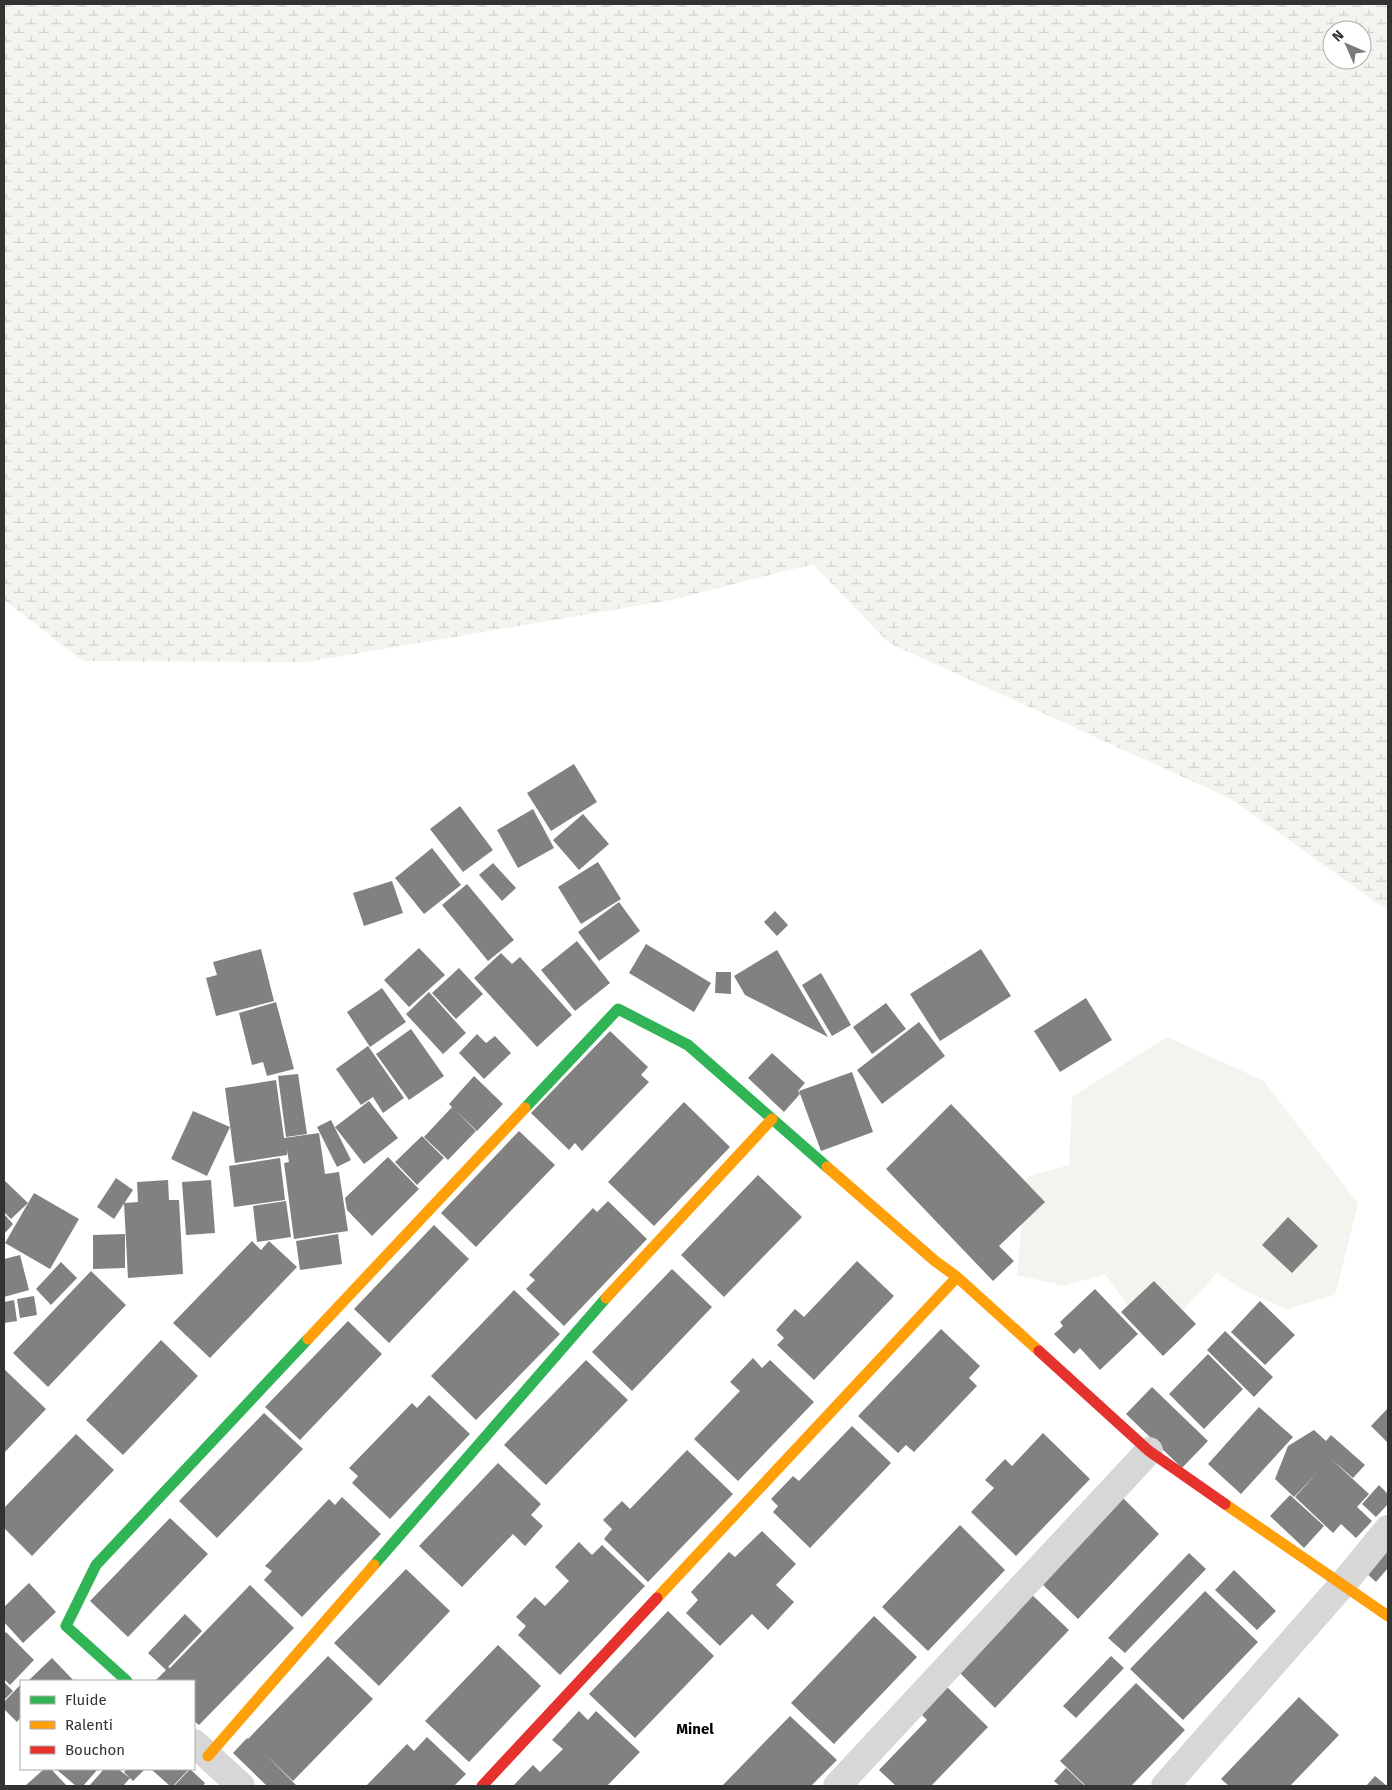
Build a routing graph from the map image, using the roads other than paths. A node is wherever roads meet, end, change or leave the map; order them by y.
1 (772, 1119) junction
2 (957, 1277) junction
3 (1149, 1451) junction
4 (1388, 1530) edge
5 (1343, 1584) junction
6 (1388, 1616) edge
7 (126, 1680) edge
8 (201, 1749) edge
9 (241, 1786) edge
10 (482, 1786) edge
11 (837, 1786) edge
12 (1165, 1786) edge

1 - 2 street
1 - 7 street
1 - 8 street
2 - 3 street
2 - 10 street
3 - 5 street
3 - 11 street
4 - 5 street
5 - 6 street
5 - 12 street
8 - 9 street

